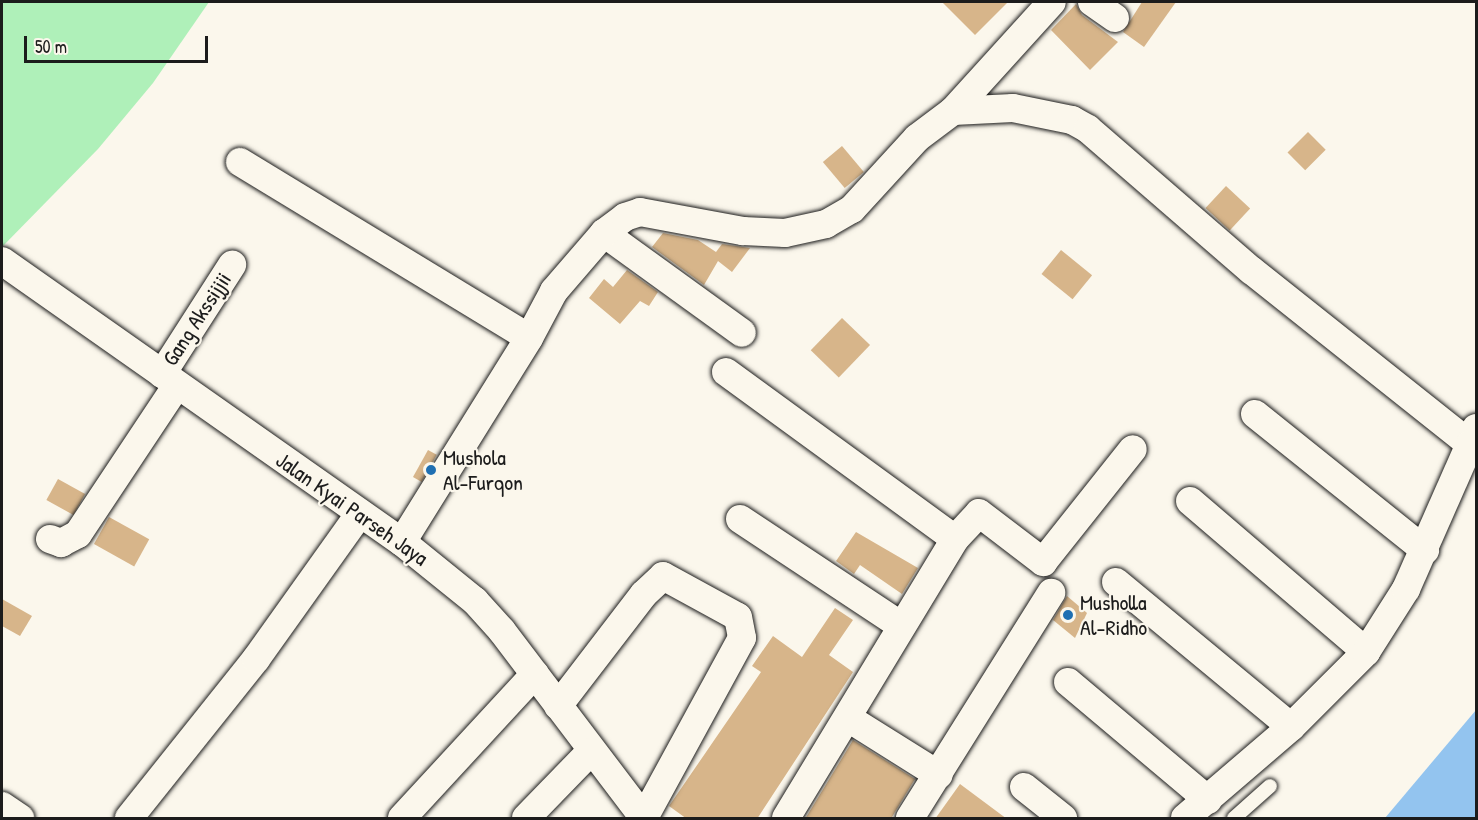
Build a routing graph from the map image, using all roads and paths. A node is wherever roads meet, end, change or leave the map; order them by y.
1 (1052, 2) edge
2 (1092, 2) edge
3 (1115, 18) dead end
4 (953, 111) junction
5 (240, 162) dead end
6 (604, 233) junction
7 (2, 261) edge
8 (232, 265) dead end
9 (742, 333) dead end
10 (530, 338) junction
11 (726, 372) dead end
12 (169, 380) junction
13 (1255, 414) dead end
14 (1473, 436) edge
15 (1133, 449) dead end
16 (1190, 501) dead end
17 (360, 513) junction
18 (740, 519) dead end
19 (955, 539) junction
20 (50, 540) dead end
21 (402, 542) junction
22 (1425, 549) junction
23 (1116, 582) dead end
24 (1052, 593) dead end
25 (900, 625) junction
26 (1366, 652) junction
27 (535, 674) junction
28 (1068, 682) dead end
29 (558, 706) junction
30 (848, 718) junction
31 (1291, 727) junction
32 (590, 752) junction
33 (939, 775) junction
34 (1270, 786) dead end
35 (1024, 787) dead end
36 (1208, 800) junction
37 (2, 806) edge
38 (644, 818) edge
39 (20, 819) edge
40 (129, 819) edge
41 (402, 819) edge
42 (526, 819) edge
43 (786, 819) edge
44 (910, 819) edge
45 (1063, 819) edge
46 (1185, 819) edge
47 (1234, 819) edge

1 - 4 street
2 - 3 street
4 - 6 street
4 - 14 street
5 - 10 street
6 - 9 street
6 - 10 street
7 - 12 street, Jalan Kyai Parseh Jaya
8 - 12 street, Gang Akssijjii
10 - 21 street
11 - 19 street
12 - 17 street, Jalan Kyai Parseh Jaya
12 - 20 street, Gang Akssijjii
13 - 22 street
14 - 22 street
15 - 19 street
16 - 26 street
17 - 21 street, Jalan Kyai Parseh Jaya
17 - 40 street
18 - 25 street
19 - 25 street
21 - 27 street, Jalan Kyai Parseh Jaya
22 - 26 street
23 - 31 street
24 - 33 street
25 - 30 street
26 - 31 street
27 - 29 street, Jalan Kyai Parseh Jaya
27 - 41 street
28 - 36 street
29 - 32 street, Jalan Kyai Parseh Jaya
29 - 38 street
30 - 33 street
30 - 43 street
31 - 36 street
32 - 38 street, Jalan Kyai Parseh Jaya
32 - 42 street
33 - 44 street
34 - 47 lane
35 - 45 street
36 - 46 street
37 - 39 street

